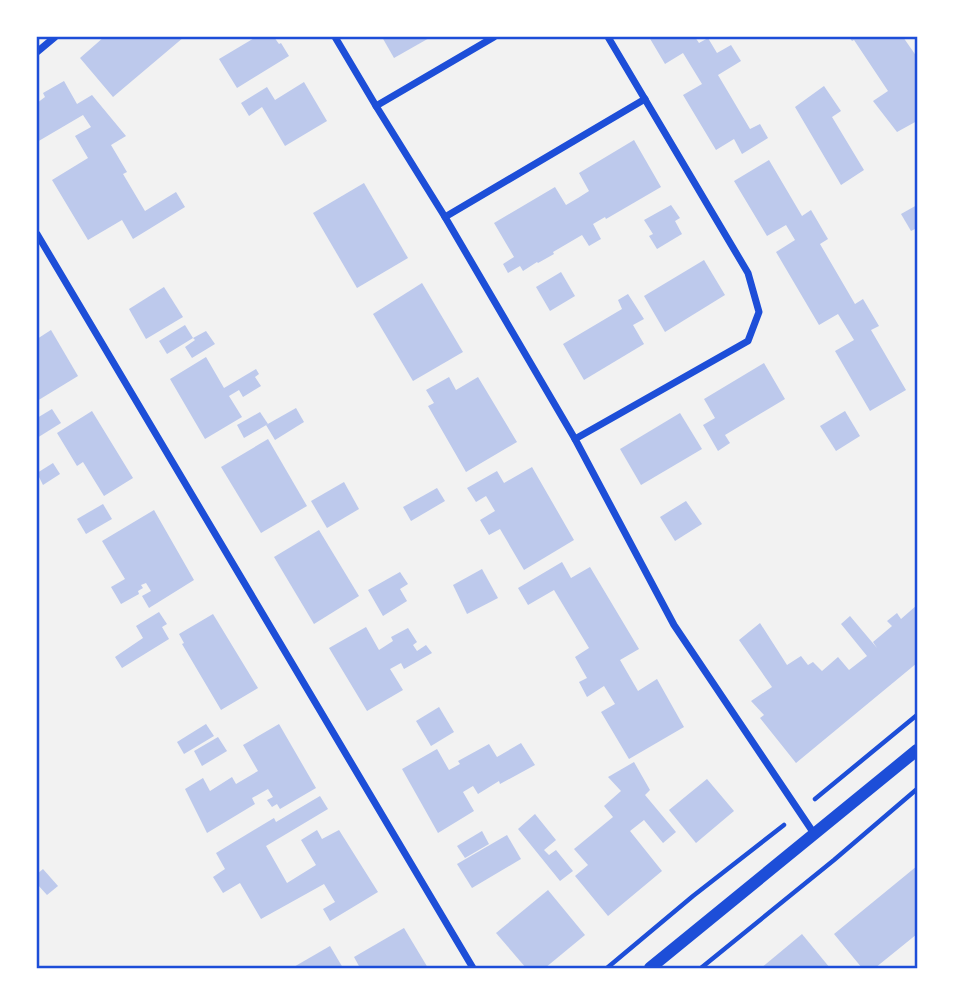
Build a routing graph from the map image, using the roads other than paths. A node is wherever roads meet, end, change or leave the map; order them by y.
1 (55, 37) edge
2 (335, 37) edge
3 (495, 37) edge
4 (608, 37) edge
5 (37, 52) edge
6 (645, 99) junction
7 (376, 106) junction
8 (445, 217) junction
9 (37, 234) edge
10 (575, 439) junction
11 (917, 750) edge
12 (815, 835) junction
13 (473, 968) edge
14 (650, 968) edge

1 - 5 street
2 - 7 street
3 - 7 street
4 - 6 street
6 - 8 street
6 - 10 street
7 - 8 street
8 - 10 street
9 - 13 street
10 - 12 street
11 - 12 street
12 - 14 street

